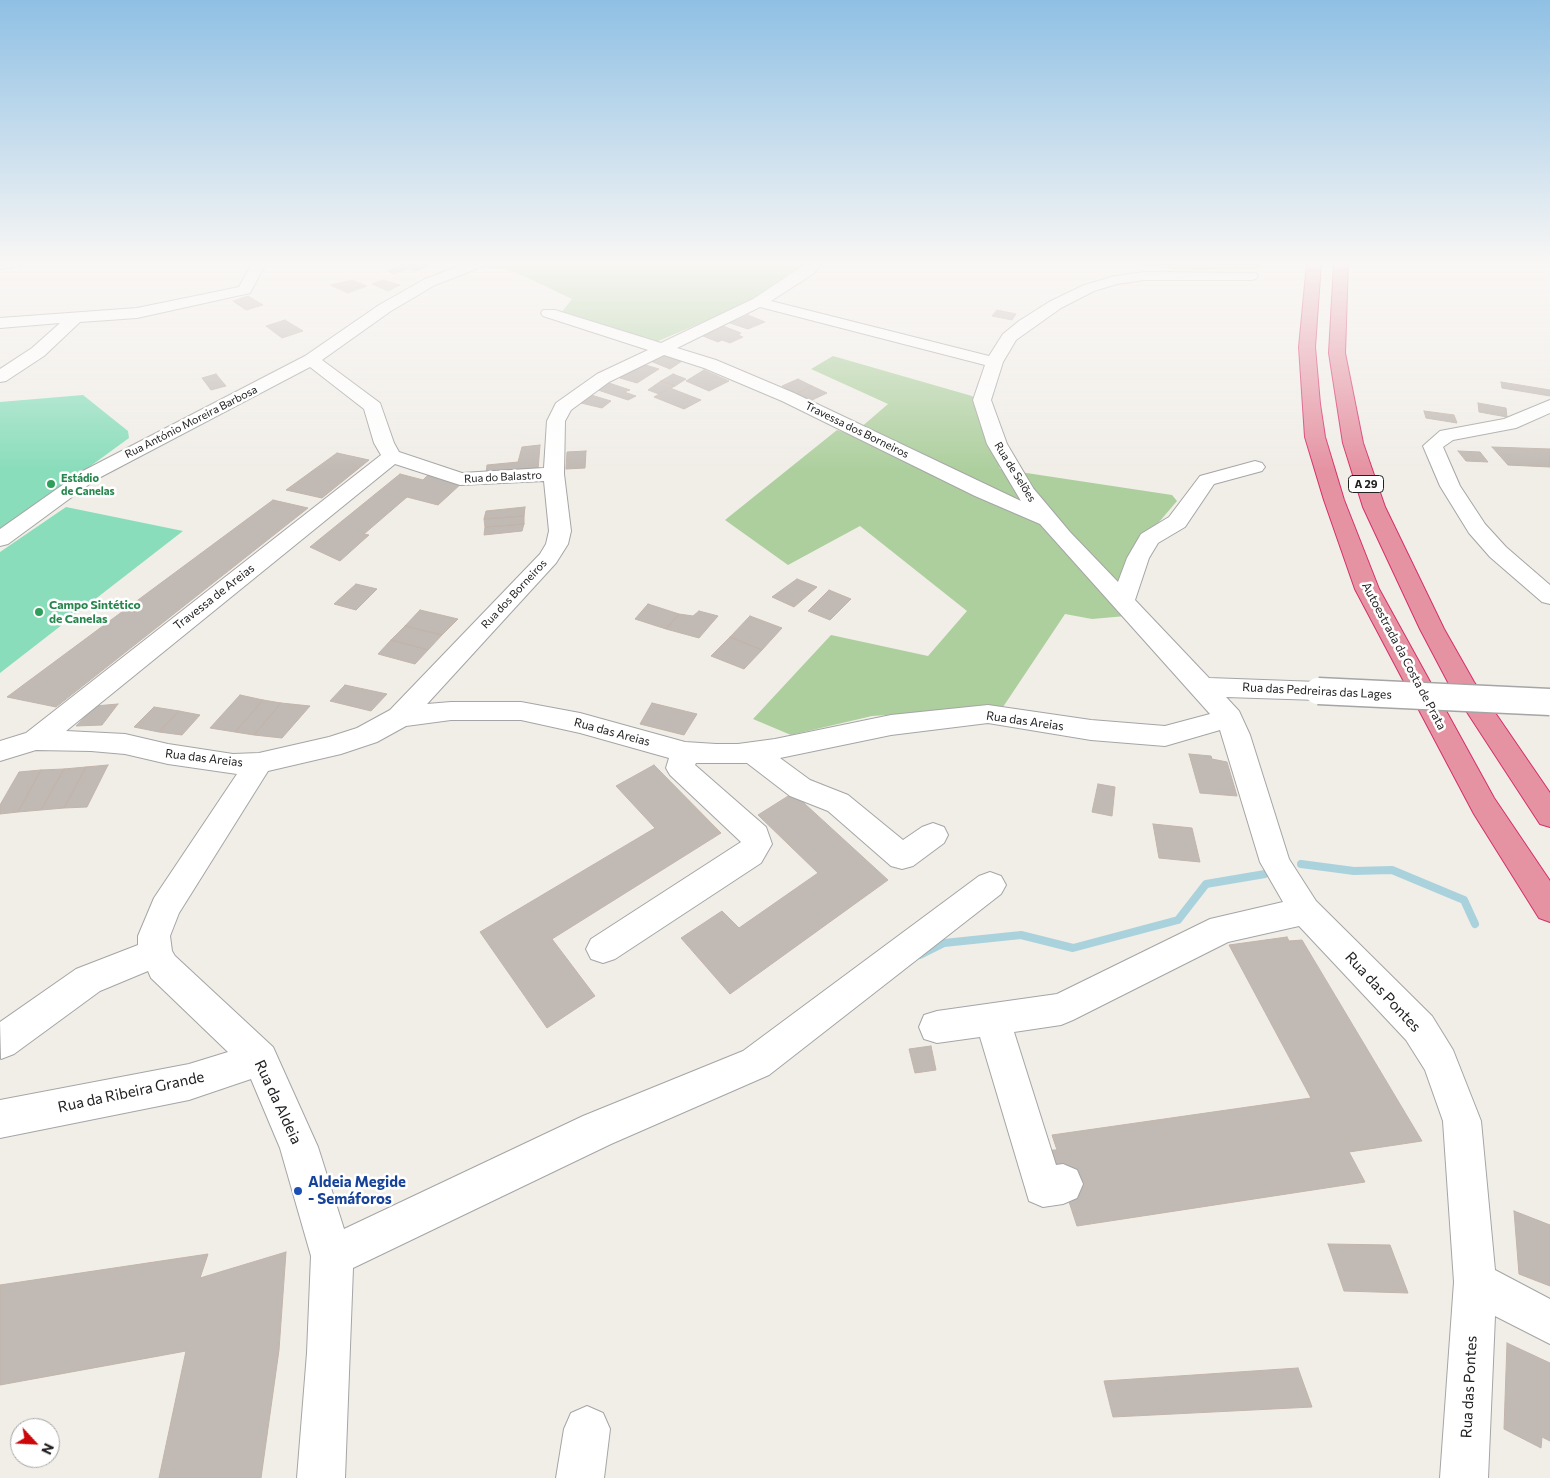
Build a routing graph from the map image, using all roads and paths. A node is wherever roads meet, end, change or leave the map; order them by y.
1 (60, 332) edge
2 (351, 332) edge
3 (611, 332) edge
4 (696, 332) edge
5 (876, 332) edge
6 (1015, 332) edge
7 (1308, 332) edge
8 (1338, 332) edge
9 (663, 348) junction
10 (311, 360) junction
11 (994, 362) junction
12 (0, 377) edge
13 (1550, 406) edge
14 (392, 456) junction
15 (1255, 467) dead end
16 (554, 474) junction
17 (1048, 520) junction
18 (0, 539) edge
19 (1550, 598) edge
20 (1123, 601) junction
21 (1203, 687) junction
22 (1550, 702) edge
23 (400, 717) junction
24 (1229, 718) junction
25 (36, 740) junction
26 (0, 751) edge
27 (685, 752) junction
28 (752, 752) junction
29 (259, 764) junction
30 (1550, 816) edge
31 (933, 835) dead end
32 (990, 886) dead end
33 (1550, 908) edge
34 (1305, 911) junction
35 (603, 949) dead end
36 (155, 953) junction
37 (992, 1019) junction
38 (937, 1027) dead end
39 (1, 1042) edge
40 (260, 1059) junction
41 (0, 1120) edge
42 (1063, 1184) dead end
43 (332, 1256) junction
44 (1475, 1282) junction
45 (1550, 1322) edge
46 (587, 1429) dead end
47 (321, 1478) edge
48 (580, 1478) edge
49 (1464, 1478) edge

1 - 12 street
2 - 10 street
3 - 9 street, Travessa dos Borneiros
4 - 9 street, Rua dos Borneiros
5 - 11 street
6 - 11 street, Rua de Selões
7 - 33 highway, Autoestrada da Costa de Prata / A 29
8 - 30 highway, A 29
9 - 16 street, Rua dos Borneiros
9 - 17 street, Travessa dos Borneiros
10 - 14 street
10 - 18 street, Rua António Moreira Barbosa
11 - 17 street, Rua de Selões
13 - 19 street
14 - 16 street, Rua do Balastro
14 - 25 street, Travessa de Areias
15 - 20 street
16 - 23 street, Rua dos Borneiros
17 - 20 street, Rua de Selões
20 - 21 street, Rua de Selões
21 - 22 street, Rua das Pedreiras das Lages, bridge
21 - 24 street, Rua das Pontes
23 - 27 street, Rua das Areias
23 - 29 street, Rua das Areias
24 - 28 street, Rua das Areias
24 - 34 street, Rua das Pontes
25 - 26 street, Rua das Areias
25 - 29 street, Rua das Areias
27 - 28 street, Rua das Areias
27 - 35 street
28 - 31 street
29 - 36 street
32 - 43 street
34 - 37 street
34 - 44 street, Rua das Pontes
36 - 39 street
36 - 40 street, Rua da Aldeia
37 - 38 street
37 - 42 street
40 - 41 street, Rua da Ribeira Grande
40 - 43 street, Rua da Aldeia
43 - 47 street, Rua da Aldeia
44 - 45 street
44 - 49 street, Rua das Pontes
46 - 48 street

